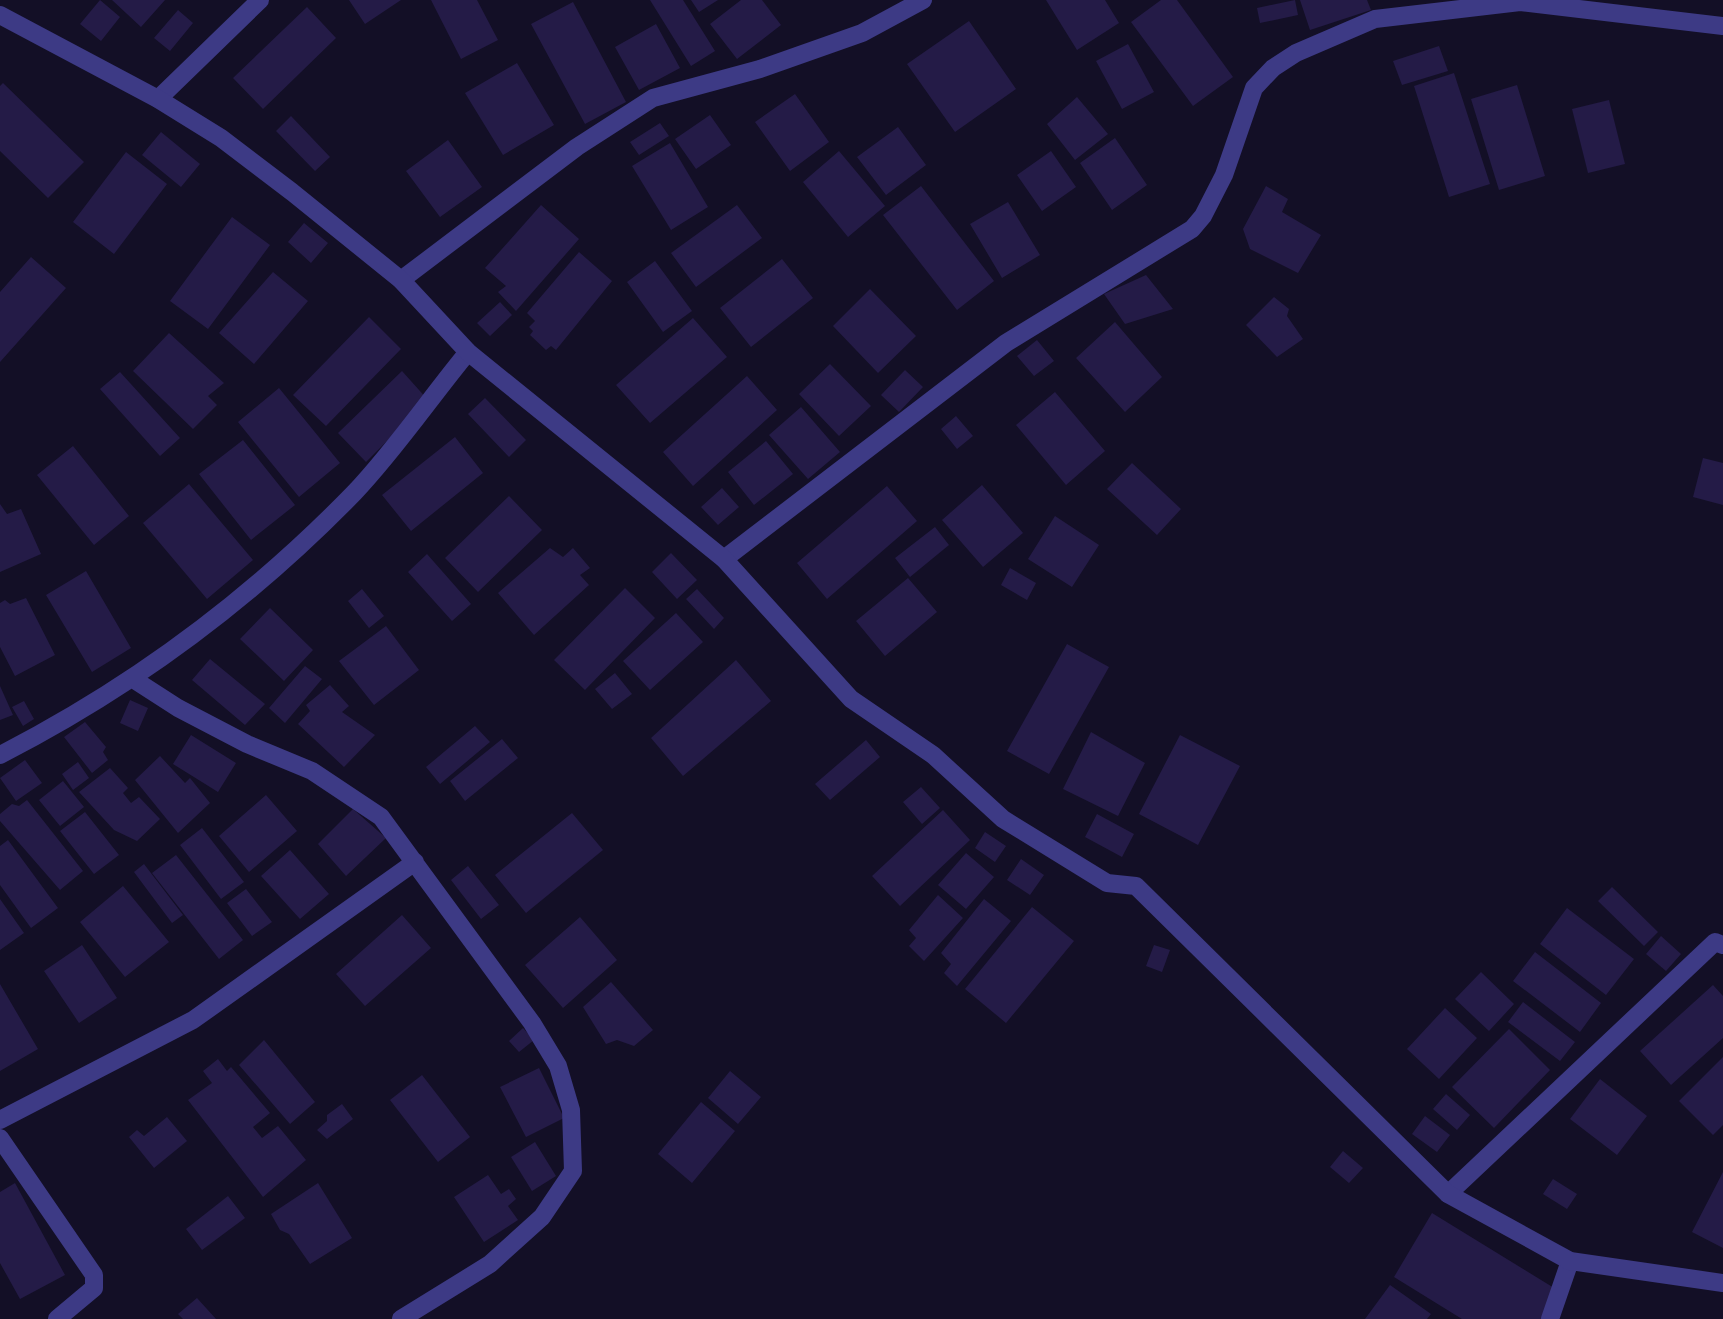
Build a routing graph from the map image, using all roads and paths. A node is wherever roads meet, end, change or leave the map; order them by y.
1 (260, 0) edge
2 (923, 0) edge
3 (1544, 2) edge
4 (0, 15) edge
5 (1723, 26) edge
6 (158, 99) junction
7 (401, 280) junction
8 (468, 352) junction
9 (724, 559) junction
10 (133, 679) junction
11 (0, 755) edge
12 (415, 862) junction
13 (1723, 945) edge
14 (0, 1120) edge
15 (0, 1138) edge
16 (1448, 1194) junction
17 (1570, 1261) junction
18 (1723, 1283) edge
19 (57, 1319) edge
20 (401, 1319) edge
21 (1550, 1319) edge

1 - 6 street
2 - 7 street
3 - 5 street
3 - 9 street
4 - 6 street
6 - 7 street
7 - 8 street
8 - 9 street
8 - 10 street
9 - 16 street
10 - 11 street
10 - 12 street
12 - 14 street
12 - 20 street
13 - 16 street
15 - 19 street
16 - 17 street
17 - 18 street
17 - 21 street

